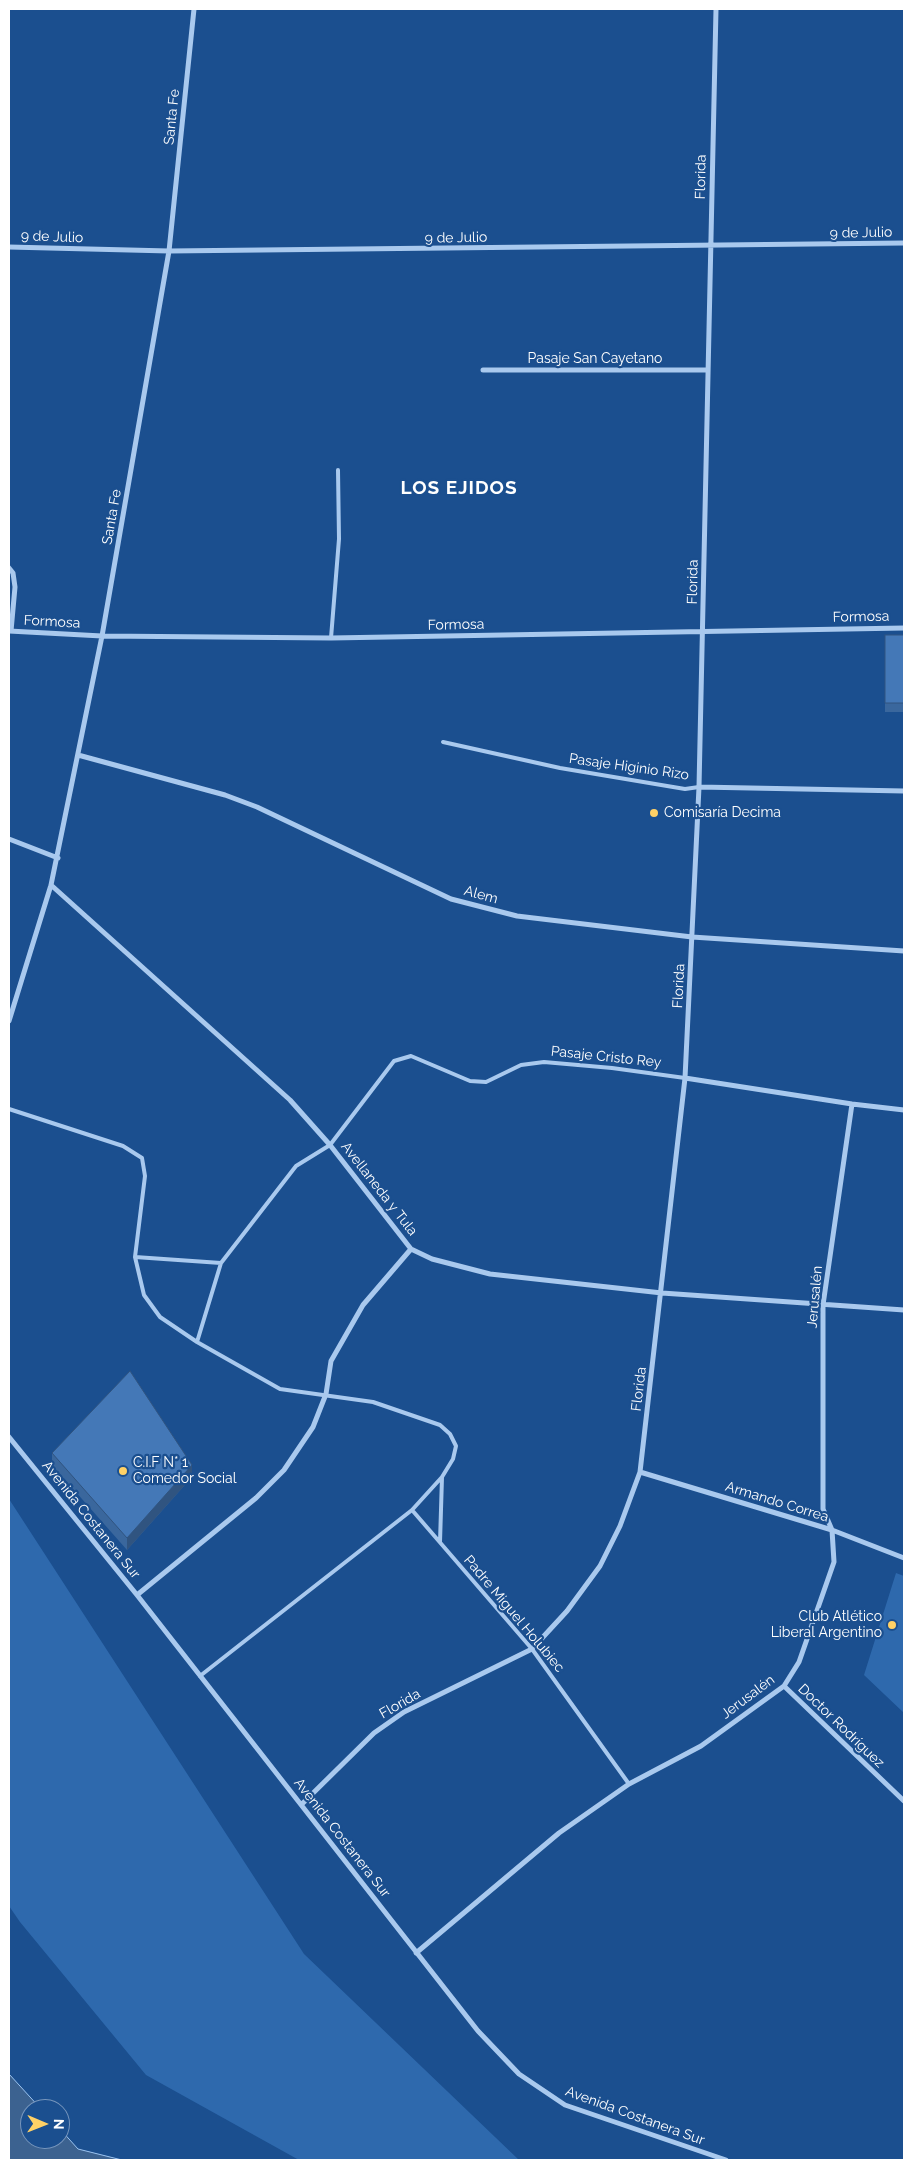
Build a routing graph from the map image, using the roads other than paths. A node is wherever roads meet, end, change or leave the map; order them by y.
1 (194, 9) edge
2 (716, 9) edge
3 (904, 243) edge
4 (711, 246) junction
5 (9, 247) edge
6 (169, 251) junction
7 (482, 370) dead end
8 (708, 370) junction
9 (338, 470) dead end
10 (9, 568) edge
11 (904, 628) edge
12 (10, 631) edge
13 (703, 632) junction
14 (102, 636) junction
15 (331, 638) junction
16 (444, 742) dead end
17 (78, 755) junction
18 (699, 787) junction
19 (904, 791) edge
20 (9, 840) edge
21 (58, 858) junction
22 (51, 885) junction
23 (692, 937) junction
24 (904, 951) edge
25 (9, 1021) edge
26 (686, 1078) junction
27 (852, 1104) junction
28 (9, 1109) edge
29 (904, 1110) edge
30 (330, 1145) junction
31 (411, 1250) junction
32 (135, 1257) junction
33 (220, 1263) junction
34 (662, 1293) junction
35 (823, 1305) junction
36 (904, 1310) edge
37 (197, 1342) junction
38 (326, 1394) junction
39 (9, 1437) edge
40 (640, 1472) junction
41 (442, 1477) junction
42 (412, 1510) junction
43 (832, 1530) junction
44 (440, 1543) junction
45 (904, 1558) edge
46 (137, 1595) junction
47 (532, 1649) junction
48 (200, 1676) junction
49 (784, 1686) junction
50 (629, 1784) junction
51 (904, 1801) edge
52 (302, 1804) junction
53 (416, 1953) junction
54 (726, 2160) edge

1 - 6 street, Santa Fe
2 - 4 street, Florida
3 - 4 street, 9 de Julio
4 - 6 street, 9 de Julio
4 - 8 street, Florida
5 - 6 street, 9 de Julio
6 - 14 street, Santa Fe
7 - 8 street, Pasaje San Cayetano
8 - 13 street, Florida
9 - 15 lane
10 - 12 street
11 - 13 street, Formosa
12 - 14 street, Formosa
13 - 15 street, Formosa
13 - 18 street, Florida
14 - 15 street, Formosa
14 - 17 street, Santa Fe
16 - 18 lane, Pasaje Higinio Rizo
17 - 21 street, Santa Fe
17 - 23 street, Alem
18 - 19 street, Pasaje Higinio Rizo
18 - 23 street, Florida
20 - 21 street
21 - 22 street, Santa Fe
22 - 25 street, Santa Fe
22 - 30 street, Avellaneda y Tula
23 - 24 street, Alem
23 - 26 street, Florida
26 - 27 street, Pasaje Cristo Rey
26 - 30 lane, Pasaje Cristo Rey
26 - 34 street, Florida
27 - 29 street, Pasaje Cristo Rey
27 - 35 street, Jerusalén
28 - 32 lane
30 - 31 street, Avellaneda y Tula
30 - 33 lane, Pasaje Cristo Rey
31 - 34 street, Avellaneda y Tula
31 - 38 street
32 - 33 lane
32 - 37 lane
33 - 37 lane, Pasaje Cristo Rey
34 - 35 street, Avellaneda y Tula
34 - 40 street, Florida
35 - 36 street, Avellaneda y Tula
35 - 43 street, Jerusalén
37 - 38 lane
38 - 41 lane
38 - 46 street
39 - 46 street, Avenida Costanera Sur
40 - 43 street, Armando Correa
40 - 47 street, Florida
41 - 42 lane
41 - 44 lane
42 - 44 lane, Padre Miguel Holubiec
42 - 48 lane
43 - 45 street, Armando Correa
43 - 49 street, Jerusalén
44 - 47 lane, Padre Miguel Holubiec
46 - 48 street, Avenida Costanera Sur
47 - 50 lane, Padre Miguel Holubiec
47 - 52 street, Florida
48 - 52 street, Avenida Costanera Sur
49 - 50 street, Jerusalén
49 - 51 street, Doctor Rodríguez
50 - 53 street, Jerusalén
52 - 53 street, Avenida Costanera Sur
53 - 54 street, Avenida Costanera Sur

